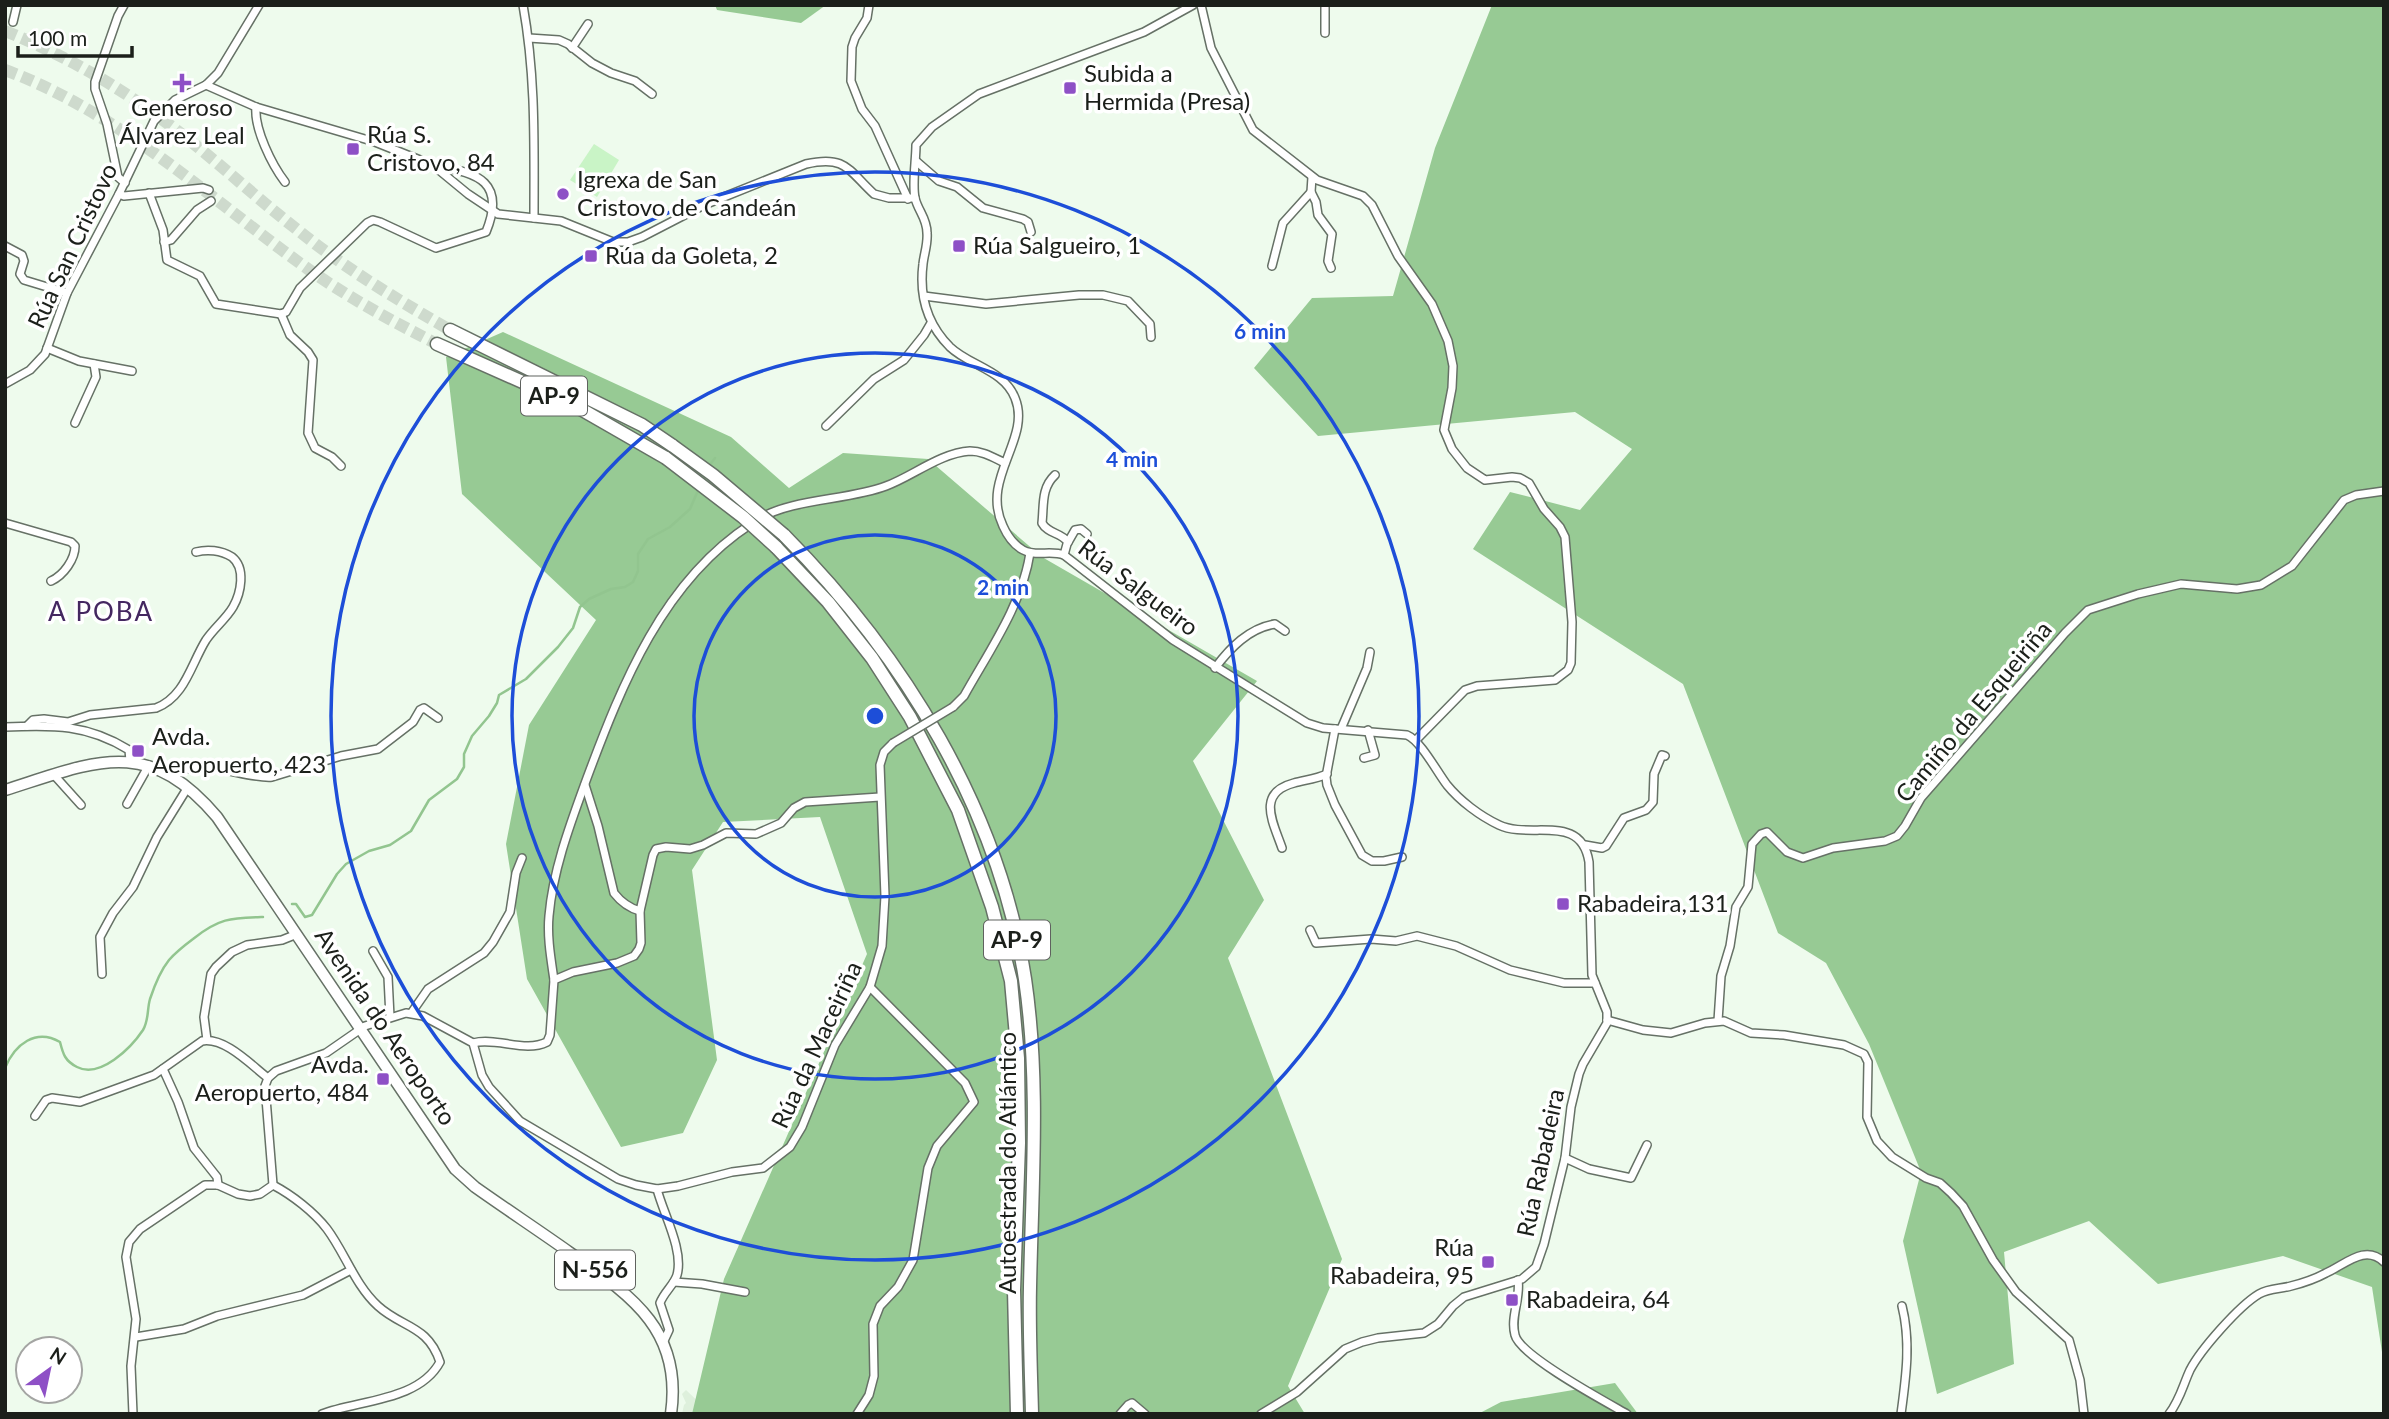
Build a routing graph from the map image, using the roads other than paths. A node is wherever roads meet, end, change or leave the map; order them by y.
1 (17, 5) edge
2 (124, 5) edge
3 (259, 5) edge
4 (523, 5) edge
5 (869, 5) edge
6 (1194, 5) edge
7 (1201, 5) edge
8 (1325, 5) edge
9 (13, 22) dead end
10 (588, 24) dead end
11 (1325, 33) dead end
12 (529, 38) junction
13 (572, 48) junction
14 (205, 85) junction
15 (652, 94) dead end
16 (256, 107) junction
17 (916, 162) junction
18 (434, 166) junction
19 (1312, 177) junction
20 (285, 182) dead end
21 (124, 183) junction
22 (209, 190) dead end
23 (1311, 192) junction
24 (119, 194) junction
25 (149, 194) junction
26 (912, 199) junction
27 (211, 201) dead end
28 (492, 211) junction
29 (534, 218) junction
30 (1031, 232) dead end
31 (164, 242) junction
32 (5, 246) edge
33 (1272, 266) dead end
34 (1331, 268) dead end
35 (67, 293) junction
36 (924, 296) junction
37 (281, 314) junction
38 (931, 323) junction
39 (450, 330) tunnel mouth
40 (1151, 338) dead end
41 (437, 344) tunnel mouth
42 (47, 348) junction
43 (93, 364) junction
44 (132, 371) dead end
45 (5, 384) edge
46 (75, 424) dead end
47 (826, 426) dead end
48 (1005, 463) junction
49 (341, 466) dead end
50 (1055, 475) dead end
51 (2384, 491) edge
52 (5, 523) edge
53 (1087, 534) dead end
54 (1068, 542) junction
55 (196, 552) dead end
56 (1030, 553) junction
57 (1064, 555) junction
58 (51, 581) dead end
59 (1285, 631) dead end
60 (1370, 652) dead end
61 (1215, 668) junction
62 (438, 718) dead end
63 (27, 726) junction
64 (5, 727) edge
65 (1338, 729) junction
66 (1368, 730) junction
67 (1416, 740) junction
68 (1665, 757) dead end
69 (1364, 758) dead end
70 (130, 761) junction
71 (149, 765) junction
72 (1327, 774) junction
73 (54, 775) junction
74 (174, 777) junction
75 (584, 785) junction
76 (188, 786) junction
77 (5, 790) edge
78 (880, 797) junction
79 (127, 804) dead end
80 (81, 805) dead end
81 (1583, 843) junction
82 (1282, 849) dead end
83 (1402, 857) dead end
84 (522, 858) dead end
85 (640, 911) junction
86 (1310, 930) dead end
87 (297, 934) junction
88 (373, 951) dead end
89 (102, 974) dead end
90 (554, 980) junction
91 (1595, 983) junction
92 (870, 988) junction
93 (412, 1012) junction
94 (390, 1017) junction
95 (1607, 1020) junction
96 (1718, 1021) junction
97 (360, 1030) junction
98 (207, 1040) junction
99 (473, 1043) junction
100 (163, 1069) junction
101 (268, 1078) junction
102 (35, 1116) dead end
103 (1647, 1145) dead end
104 (1565, 1157) junction
105 (218, 1185) junction
106 (273, 1185) junction
107 (657, 1189) junction
108 (2384, 1262) edge
109 (352, 1270) junction
110 (1518, 1280) junction
111 (674, 1282) junction
112 (745, 1292) dead end
113 (1902, 1306) dead end
114 (136, 1337) junction
115 (663, 1343) junction
116 (133, 1414) edge
117 (322, 1414) edge
118 (671, 1414) edge
119 (857, 1414) edge
120 (1017, 1414) edge
121 (1032, 1414) edge
122 (1120, 1414) edge
123 (1145, 1414) edge
124 (1261, 1414) edge
125 (1627, 1414) edge
126 (1900, 1414) edge
127 (2084, 1414) edge
128 (2169, 1414) edge

1 - 9 street
2 - 21 street
3 - 14 street
4 - 12 street
5 - 26 street
6 - 17 street
7 - 19 street
8 - 11 street
10 - 13 street
12 - 13 street
12 - 29 street
13 - 15 street
14 - 16 street
14 - 21 street, Rúa San Cristovo
16 - 18 street
16 - 20 street
17 - 26 street
17 - 30 street
18 - 28 street
18 - 28 street
19 - 23 street
19 - 67 street
21 - 24 street, Rúa San Cristovo
22 - 25 street
23 - 33 street
23 - 34 street
24 - 25 street
24 - 35 street, Rúa San Cristovo
25 - 31 street
26 - 29 street
26 - 36 street
27 - 31 street
28 - 29 street
28 - 37 street
31 - 37 street
32 - 35 street
35 - 42 street, Rúa San Cristovo
36 - 38 street
36 - 40 street
37 - 49 street
38 - 47 street
38 - 48 street
39 - 121 highway, Autoestrada do Atlántico / AP-9, bridge
41 - 120 highway, Autoestrada do Atlántico / AP-9, bridge
42 - 43 street
42 - 45 street, Rúa San Cristovo
43 - 44 street
43 - 46 street
48 - 56 street
48 - 75 street
50 - 54 street
51 - 96 street, Camiño da Esqueiriña
52 - 58 street
53 - 54 street
54 - 57 street
55 - 63 street
56 - 57 street, Rúa Salgueiro
56 - 78 street, Rúa da Maceiriña, bridge
57 - 61 street, Rúa Salgueiro
59 - 61 street
60 - 65 street
61 - 65 street, Rúa Salgueiro
62 - 74 street
63 - 64 street
63 - 70 street
65 - 66 street, Rúa Salgueiro
65 - 72 street
66 - 67 street, Rúa Salgueiro
66 - 69 street
67 - 81 street
68 - 81 street
70 - 71 main road, Avenida do Aeroporto / N-556
70 - 73 main road, Avenida do Aeroporto / N-556
71 - 74 main road, Avenida do Aeroporto / N-556
71 - 79 street
72 - 82 street
72 - 83 street
73 - 77 main road, Avenida do Aeroporto / N-556
73 - 80 street
74 - 76 main road, Avenida do Aeroporto / N-556
75 - 85 street
75 - 90 street
76 - 87 main road, Avenida do Aeroporto / N-556
76 - 89 street
78 - 85 street
78 - 92 street, Rúa da Maceiriña
81 - 91 street
84 - 93 street
85 - 90 street
86 - 91 street
87 - 97 main road, Avenida do Aeroporto / N-556
87 - 98 street
88 - 94 street
90 - 99 street
91 - 95 street
92 - 107 street, Rúa da Maceiriña
92 - 119 street
93 - 94 street
93 - 99 street
94 - 97 street
95 - 96 street
95 - 104 street, Rúa Rabadeira
96 - 127 street
97 - 101 street
97 - 115 main road, Avenida do Aeroporto / N-556
98 - 100 street
98 - 101 street
99 - 107 street, Rúa da Maceiriña
100 - 102 street
100 - 105 street
101 - 106 street
103 - 104 street
104 - 110 street, Rúa Rabadeira
105 - 106 street
105 - 114 street
106 - 109 street
107 - 111 street
108 - 128 street
109 - 114 street
109 - 117 street
110 - 124 street
110 - 125 street
111 - 112 street
111 - 115 street
113 - 126 street
114 - 116 street
115 - 118 main road, Avenida do Aeroporto / N-556
122 - 123 street

